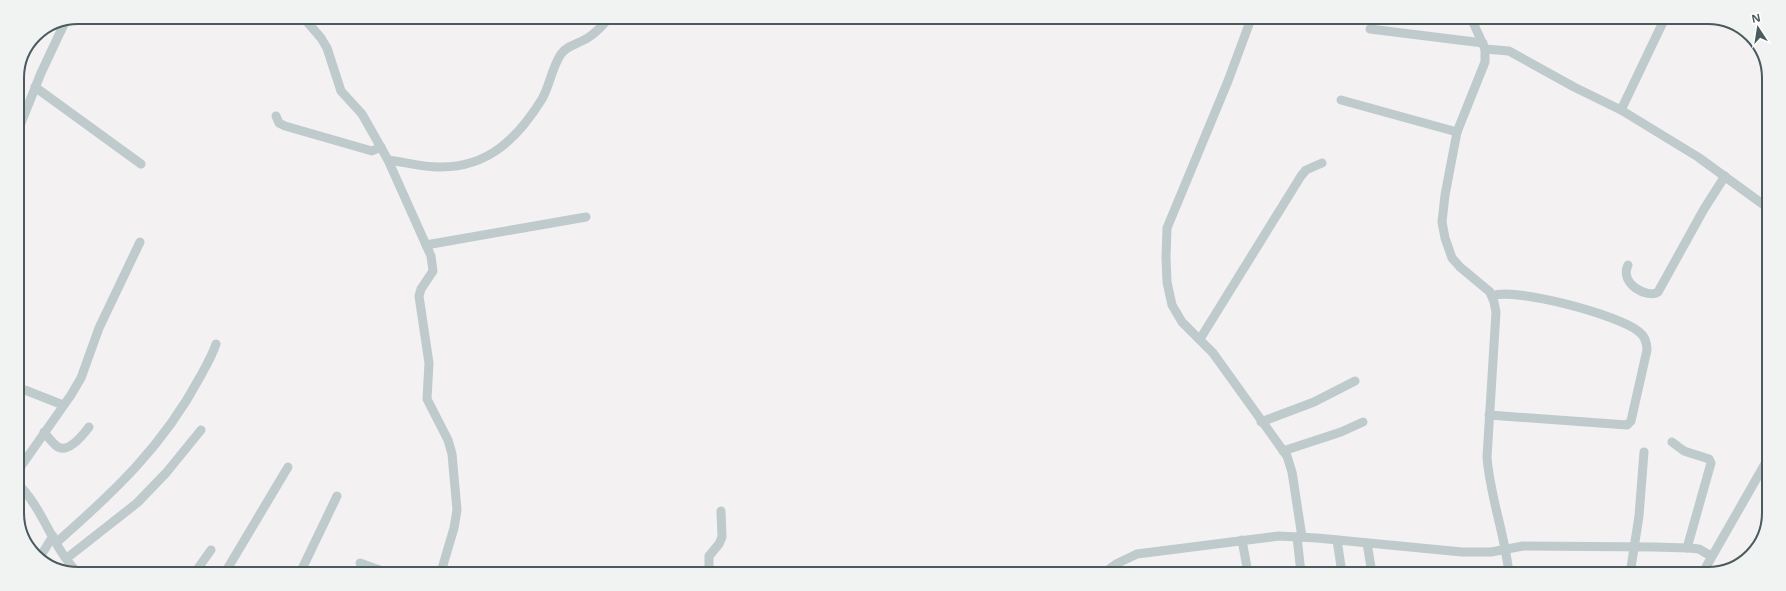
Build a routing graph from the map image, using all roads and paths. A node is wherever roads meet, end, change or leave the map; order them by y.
1 (309, 24) edge
2 (603, 24) edge
3 (1248, 24) edge
4 (1474, 24) edge
5 (1662, 24) edge
6 (63, 27) edge
7 (1370, 29) dead end
8 (1484, 46) junction
9 (35, 87) junction
10 (1341, 100) dead end
11 (1622, 110) junction
12 (24, 115) edge
13 (276, 116) dead end
14 (1457, 132) junction
15 (381, 147) junction
16 (388, 160) junction
17 (1322, 163) dead end
18 (141, 164) dead end
19 (1725, 176) junction
20 (1762, 204) edge
21 (586, 217) dead end
22 (140, 242) dead end
23 (426, 245) junction
24 (1628, 265) dead end
25 (1492, 296) junction
26 (1200, 339) junction
27 (216, 344) dead end
28 (1356, 381) dead end
29 (24, 390) edge
30 (63, 405) junction
31 (1489, 415) junction
32 (1262, 422) junction
33 (1363, 422) dead end
34 (89, 427) dead end
35 (201, 430) dead end
36 (44, 432) junction
37 (1672, 442) dead end
38 (1283, 451) junction
39 (1644, 452) dead end
40 (24, 462) edge
41 (288, 467) dead end
42 (1762, 469) edge
43 (24, 494) edge
44 (337, 496) dead end
45 (721, 511) dead end
46 (1299, 537) junction
47 (55, 539) junction
48 (1242, 540) junction
49 (1337, 540) junction
50 (1367, 543) junction
51 (1635, 546) junction
52 (1506, 548) junction
53 (1687, 548) junction
54 (211, 550) dead end
55 (43, 554) edge
56 (1711, 556) junction
57 (67, 558) junction
58 (360, 563) dead end
59 (73, 567) edge
60 (199, 567) edge
61 (228, 567) edge
62 (303, 567) edge
63 (371, 567) edge
64 (443, 567) edge
65 (709, 567) edge
66 (1112, 567) edge
67 (1247, 567) edge
68 (1301, 567) edge
69 (1341, 567) edge
70 (1371, 567) edge
71 (1508, 567) edge
72 (1631, 567) edge
73 (1706, 567) edge

1 - 15 street
2 - 16 street
3 - 26 street
4 - 8 street
5 - 11 street
6 - 9 street
7 - 8 street
8 - 11 street
8 - 14 street
9 - 12 street
9 - 18 street
10 - 14 street
11 - 19 street
13 - 15 street
14 - 25 street
15 - 16 street
16 - 23 street
17 - 26 street
19 - 20 street
19 - 24 street
21 - 23 street
22 - 30 street
23 - 64 street
25 - 31 street
25 - 31 street
26 - 32 street
27 - 47 street
28 - 32 street
29 - 30 street
30 - 36 street
31 - 52 street
32 - 38 street
33 - 38 street
34 - 36 street
35 - 57 street
36 - 40 street
37 - 53 street
38 - 46 street
39 - 51 street
41 - 61 street
42 - 56 street
43 - 47 street
44 - 62 street
45 - 65 street
46 - 48 street
46 - 49 street
46 - 68 street
47 - 55 street
47 - 57 street
48 - 66 street
48 - 67 street
49 - 50 street
49 - 69 street
50 - 52 street
50 - 70 street
51 - 52 street
51 - 53 street
51 - 72 street
52 - 71 street
53 - 56 street
54 - 60 street
56 - 73 street
57 - 59 street
58 - 63 street

